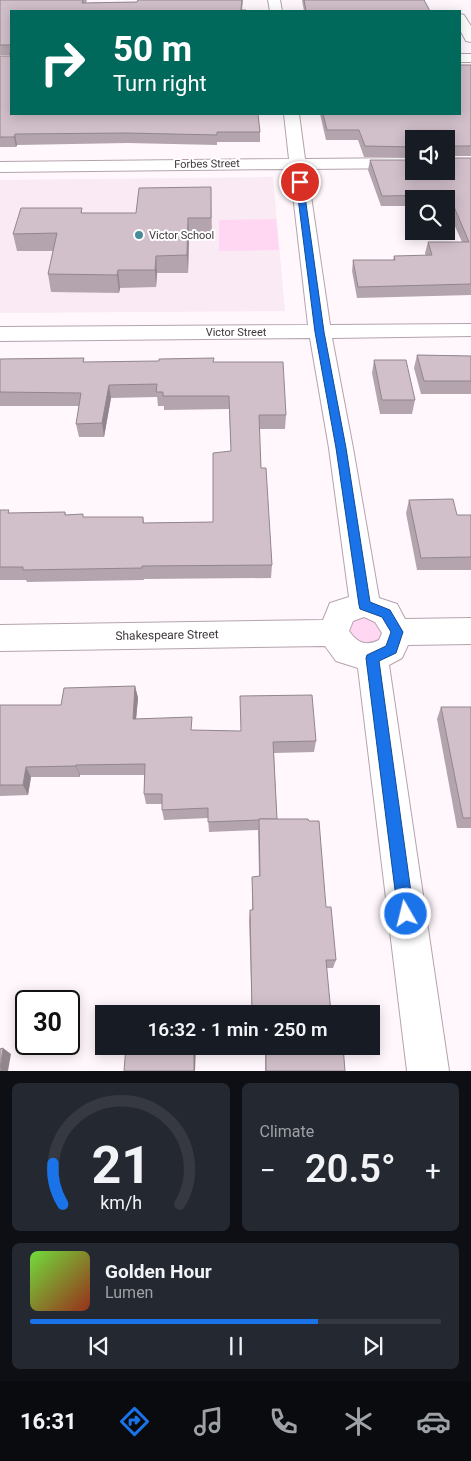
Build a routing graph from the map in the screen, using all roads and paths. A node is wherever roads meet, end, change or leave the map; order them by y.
1 (461, 20) edge
2 (471, 38) edge
3 (291, 115) edge
4 (405, 162) edge
5 (297, 163) junction
6 (0, 166) edge
7 (471, 330) edge
8 (320, 332) junction
9 (0, 334) edge
10 (365, 605) junction
11 (471, 631) edge
12 (397, 632) junction
13 (333, 633) junction
14 (0, 638) edge
15 (372, 658) junction
16 (428, 1071) edge

1 - 2 street
3 - 5 street
4 - 5 street, Forbes Street
5 - 6 street, Forbes Street
5 - 8 street
7 - 8 street, Victor Street
8 - 9 street, Victor Street
8 - 10 street
10 - 12 street
10 - 13 street
11 - 12 street
12 - 15 street
13 - 14 street, Shakespeare Street
13 - 15 street
15 - 16 street

